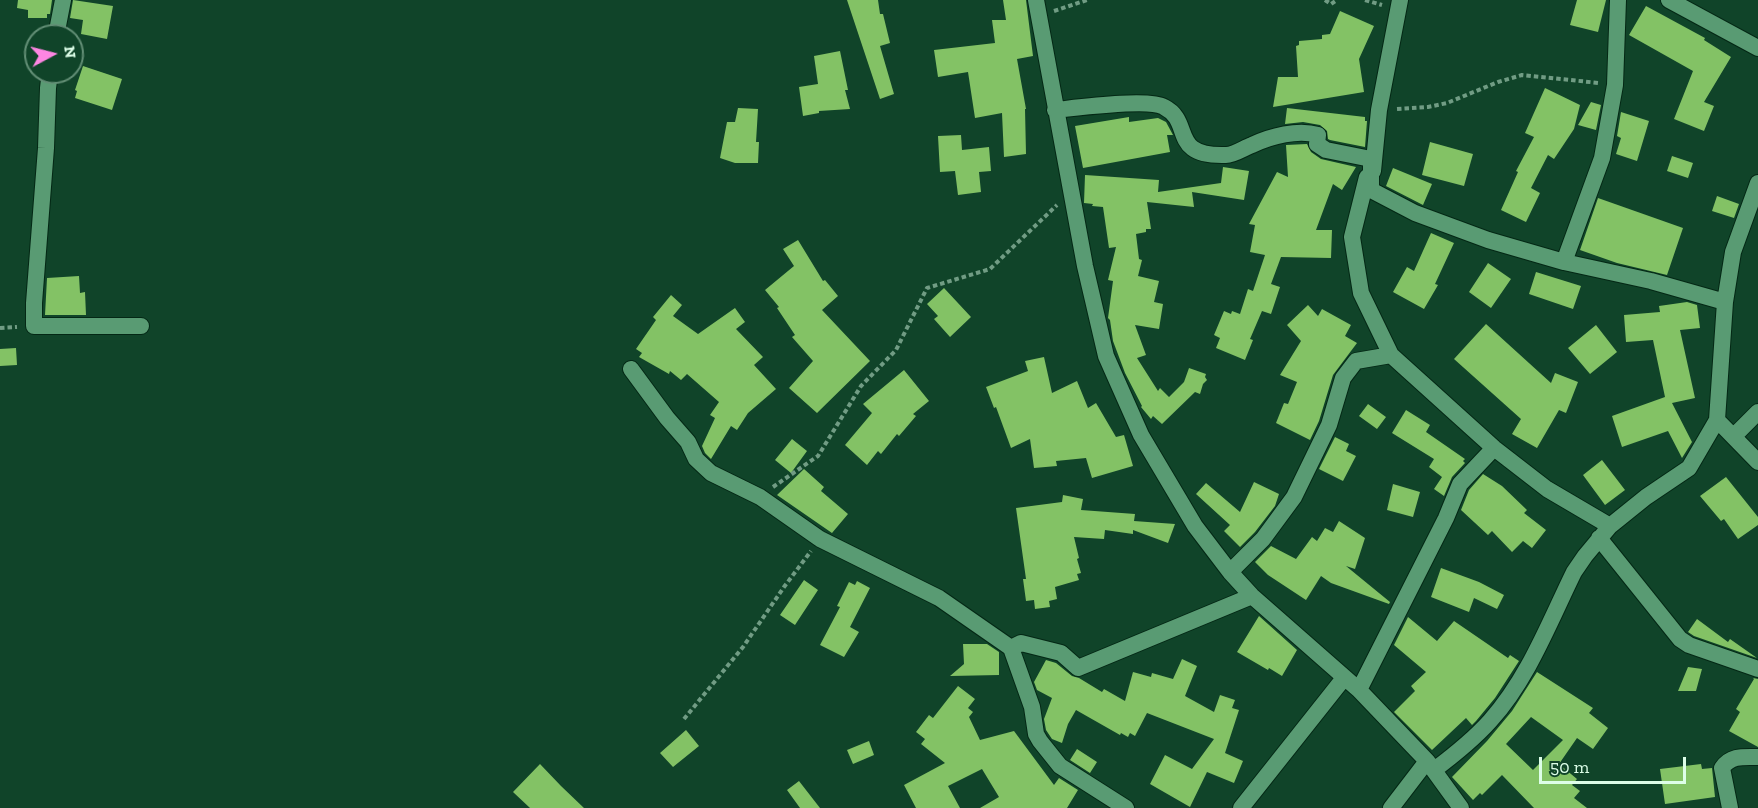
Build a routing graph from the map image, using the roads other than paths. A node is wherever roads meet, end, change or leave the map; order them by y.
1 (63, 0) edge
2 (1400, 0) edge
3 (1618, 0) edge
4 (1669, 0) edge
5 (1037, 8) edge
6 (59, 24) edge
7 (1758, 48) edge
8 (48, 84) edge
9 (1055, 110) junction
10 (1371, 159) junction
11 (1758, 183) edge
12 (1371, 190) junction
13 (1563, 262) junction
14 (1725, 302) junction
15 (141, 326) dead end
16 (1391, 355) junction
17 (631, 369) dead end
18 (1758, 412) edge
19 (1717, 420) junction
20 (1734, 436) junction
21 (1494, 448) junction
22 (1758, 462) edge
23 (1605, 532) junction
24 (1230, 572) junction
25 (1251, 596) junction
26 (1011, 648) junction
27 (1758, 669) edge
28 (1344, 678) junction
29 (1359, 690) junction
30 (1758, 757) edge
31 (1430, 766) junction
32 (1126, 808) edge
33 (1241, 808) edge
34 (1391, 808) edge
35 (1461, 808) edge
36 (1730, 808) edge

1 - 6 street
2 - 12 street
3 - 13 street
4 - 7 street
5 - 9 street
8 - 15 street
9 - 10 street
9 - 24 street
10 - 12 street
10 - 16 street
11 - 14 street
12 - 13 street
13 - 14 street
14 - 19 street
16 - 21 street
16 - 24 street
17 - 26 street
18 - 20 street
19 - 20 street
19 - 23 street
20 - 22 street
21 - 23 street
21 - 29 street
23 - 27 street
23 - 31 street
24 - 25 street
25 - 26 street
25 - 28 street
26 - 32 street
28 - 29 street
28 - 33 street
29 - 31 street
30 - 36 street
31 - 34 street
31 - 35 street

